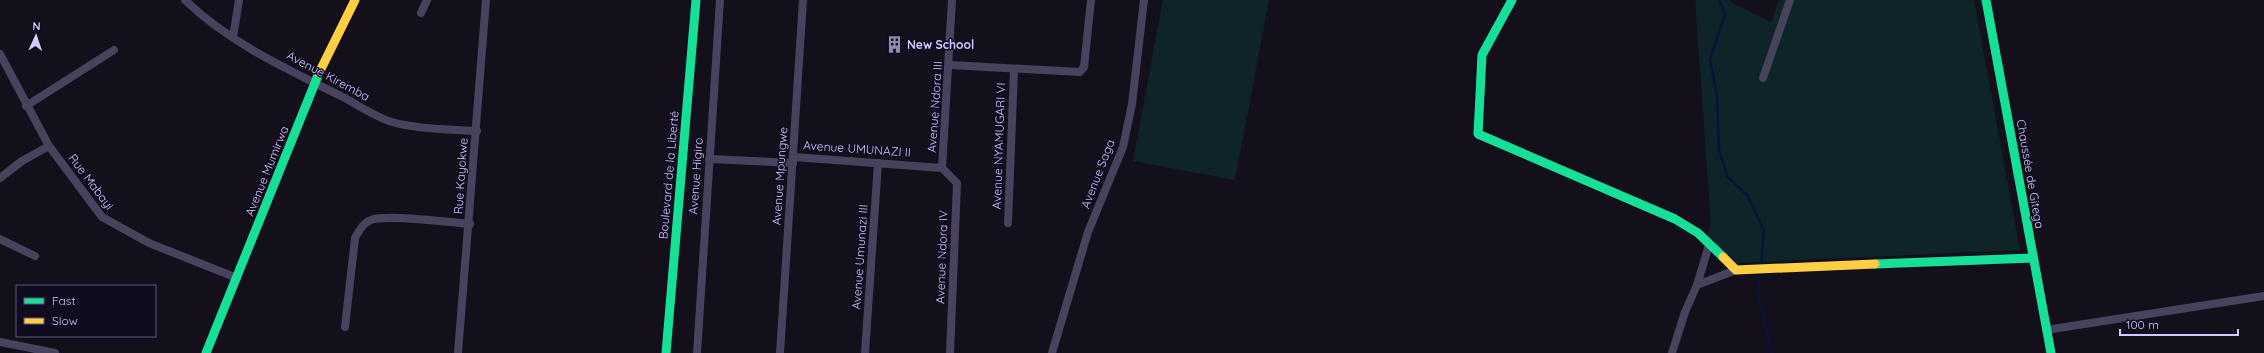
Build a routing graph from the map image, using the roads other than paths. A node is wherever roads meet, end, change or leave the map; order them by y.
1 (186, 0) edge
2 (239, 0) edge
3 (355, 0) edge
4 (428, 0) edge
5 (486, 0) edge
6 (696, 0) edge
7 (720, 0) edge
8 (803, 0) edge
9 (952, 0) edge
10 (1091, 0) edge
11 (1144, 0) edge
12 (1512, 0) edge
13 (1790, 0) edge
14 (1986, 0) edge
15 (421, 13) dead end
16 (233, 37) junction
17 (114, 50) dead end
18 (0, 54) edge
19 (950, 65) junction
20 (1014, 70) junction
21 (1763, 78) dead end
22 (314, 83) junction
23 (26, 106) junction
24 (477, 131) junction
25 (49, 146) junction
26 (710, 159) junction
27 (794, 160) junction
28 (878, 163) junction
29 (942, 168) junction
30 (0, 178) edge
31 (470, 224) junction
32 (1008, 224) dead end
33 (0, 239) edge
34 (1709, 245) junction
35 (35, 256) dead end
36 (2033, 258) junction
37 (1736, 270) junction
38 (237, 278) junction
39 (1697, 285) junction
40 (2264, 296) edge
41 (345, 327) dead end
42 (2046, 330) junction
43 (0, 342) edge
44 (55, 353) edge
45 (206, 353) edge
46 (458, 353) edge
47 (666, 353) edge
48 (697, 353) edge
49 (780, 353) edge
50 (865, 353) edge
51 (950, 353) edge
52 (1052, 353) edge
53 (1672, 353) edge
54 (2050, 353) edge

1 - 16 street, Avenue Kiremba
2 - 16 street
3 - 22 main road, Avenue Mumirwa
4 - 15 street
5 - 24 street, Rue Kayokwe
6 - 47 main road, Boulevard de la Liberté
7 - 26 street, Avenue Higiro
8 - 27 street, Avenue Mpungwe
9 - 19 street, Avenue Ndora III
10 - 20 street
11 - 52 street, Avenue Saga
12 - 34 main road
13 - 21 street
14 - 36 main road, Chaussée de Gitega
16 - 22 street, Avenue Kiremba
17 - 23 street
18 - 23 street, Rue Mabayi
19 - 20 street
19 - 29 street, Avenue Ndora III
20 - 32 street, Avenue NYAMUGARI VI
22 - 24 street, Avenue Kiremba
22 - 38 main road, Avenue Mumirwa
23 - 25 street, Rue Mabayi
24 - 31 street, Rue Kayokwe
25 - 30 street
25 - 38 street, Rue Mabayi
26 - 27 street, Avenue UMUNAZI II
26 - 48 street, Avenue Higiro
27 - 28 street, Avenue UMUNAZI II
27 - 49 street, Avenue Mpungwe
28 - 29 street, Avenue UMUNAZI II
28 - 50 street, Avenue Umunazi III
29 - 51 street, Avenue Ndora IV
31 - 41 street
31 - 46 street, Rue Kayokwe
33 - 35 street
34 - 37 main road
34 - 39 street
36 - 37 main road
36 - 42 main road, Chaussée de Gitega
37 - 39 street
38 - 45 main road, Avenue Mumirwa
39 - 53 street
40 - 42 street
42 - 54 main road, Chaussée de Gitega
43 - 44 street

